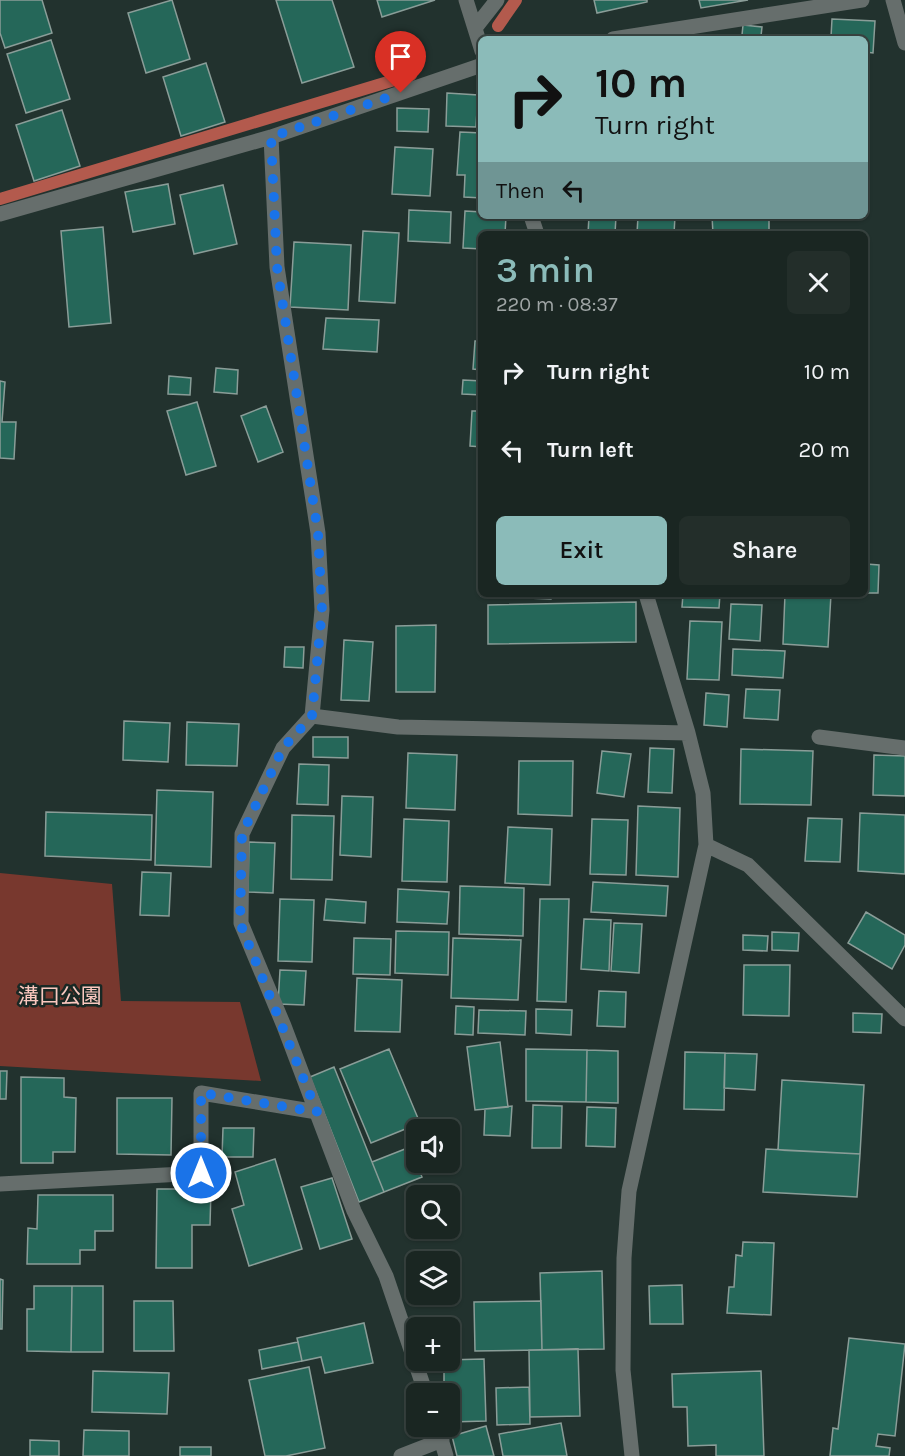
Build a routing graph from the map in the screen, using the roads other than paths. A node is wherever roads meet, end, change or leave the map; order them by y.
1 (466, 0) edge
2 (497, 0) edge
3 (862, 0) edge
4 (893, 0) edge
5 (475, 28) junction
6 (632, 36) edge
7 (478, 38) edge
8 (905, 43) edge
9 (478, 65) edge
10 (271, 137) junction
11 (0, 214) edge
12 (647, 597) edge
13 (312, 716) junction
14 (688, 733) junction
15 (819, 737) dead end
16 (905, 748) edge
17 (706, 845) junction
18 (905, 1019) edge
19 (317, 1112) junction
20 (0, 1184) edge
21 (422, 1383) edge
22 (432, 1437) edge
23 (440, 1437) edge
24 (401, 1456) edge
25 (446, 1456) edge
26 (632, 1456) edge

1 - 5 street
2 - 5 street
3 - 6 street
4 - 8 street
5 - 7 street
9 - 10 street
10 - 11 street
10 - 13 street
12 - 14 street
13 - 14 street
13 - 19 street
14 - 17 street
15 - 16 street
17 - 18 street
17 - 26 street
19 - 20 street
19 - 21 street
22 - 24 street
23 - 25 street

